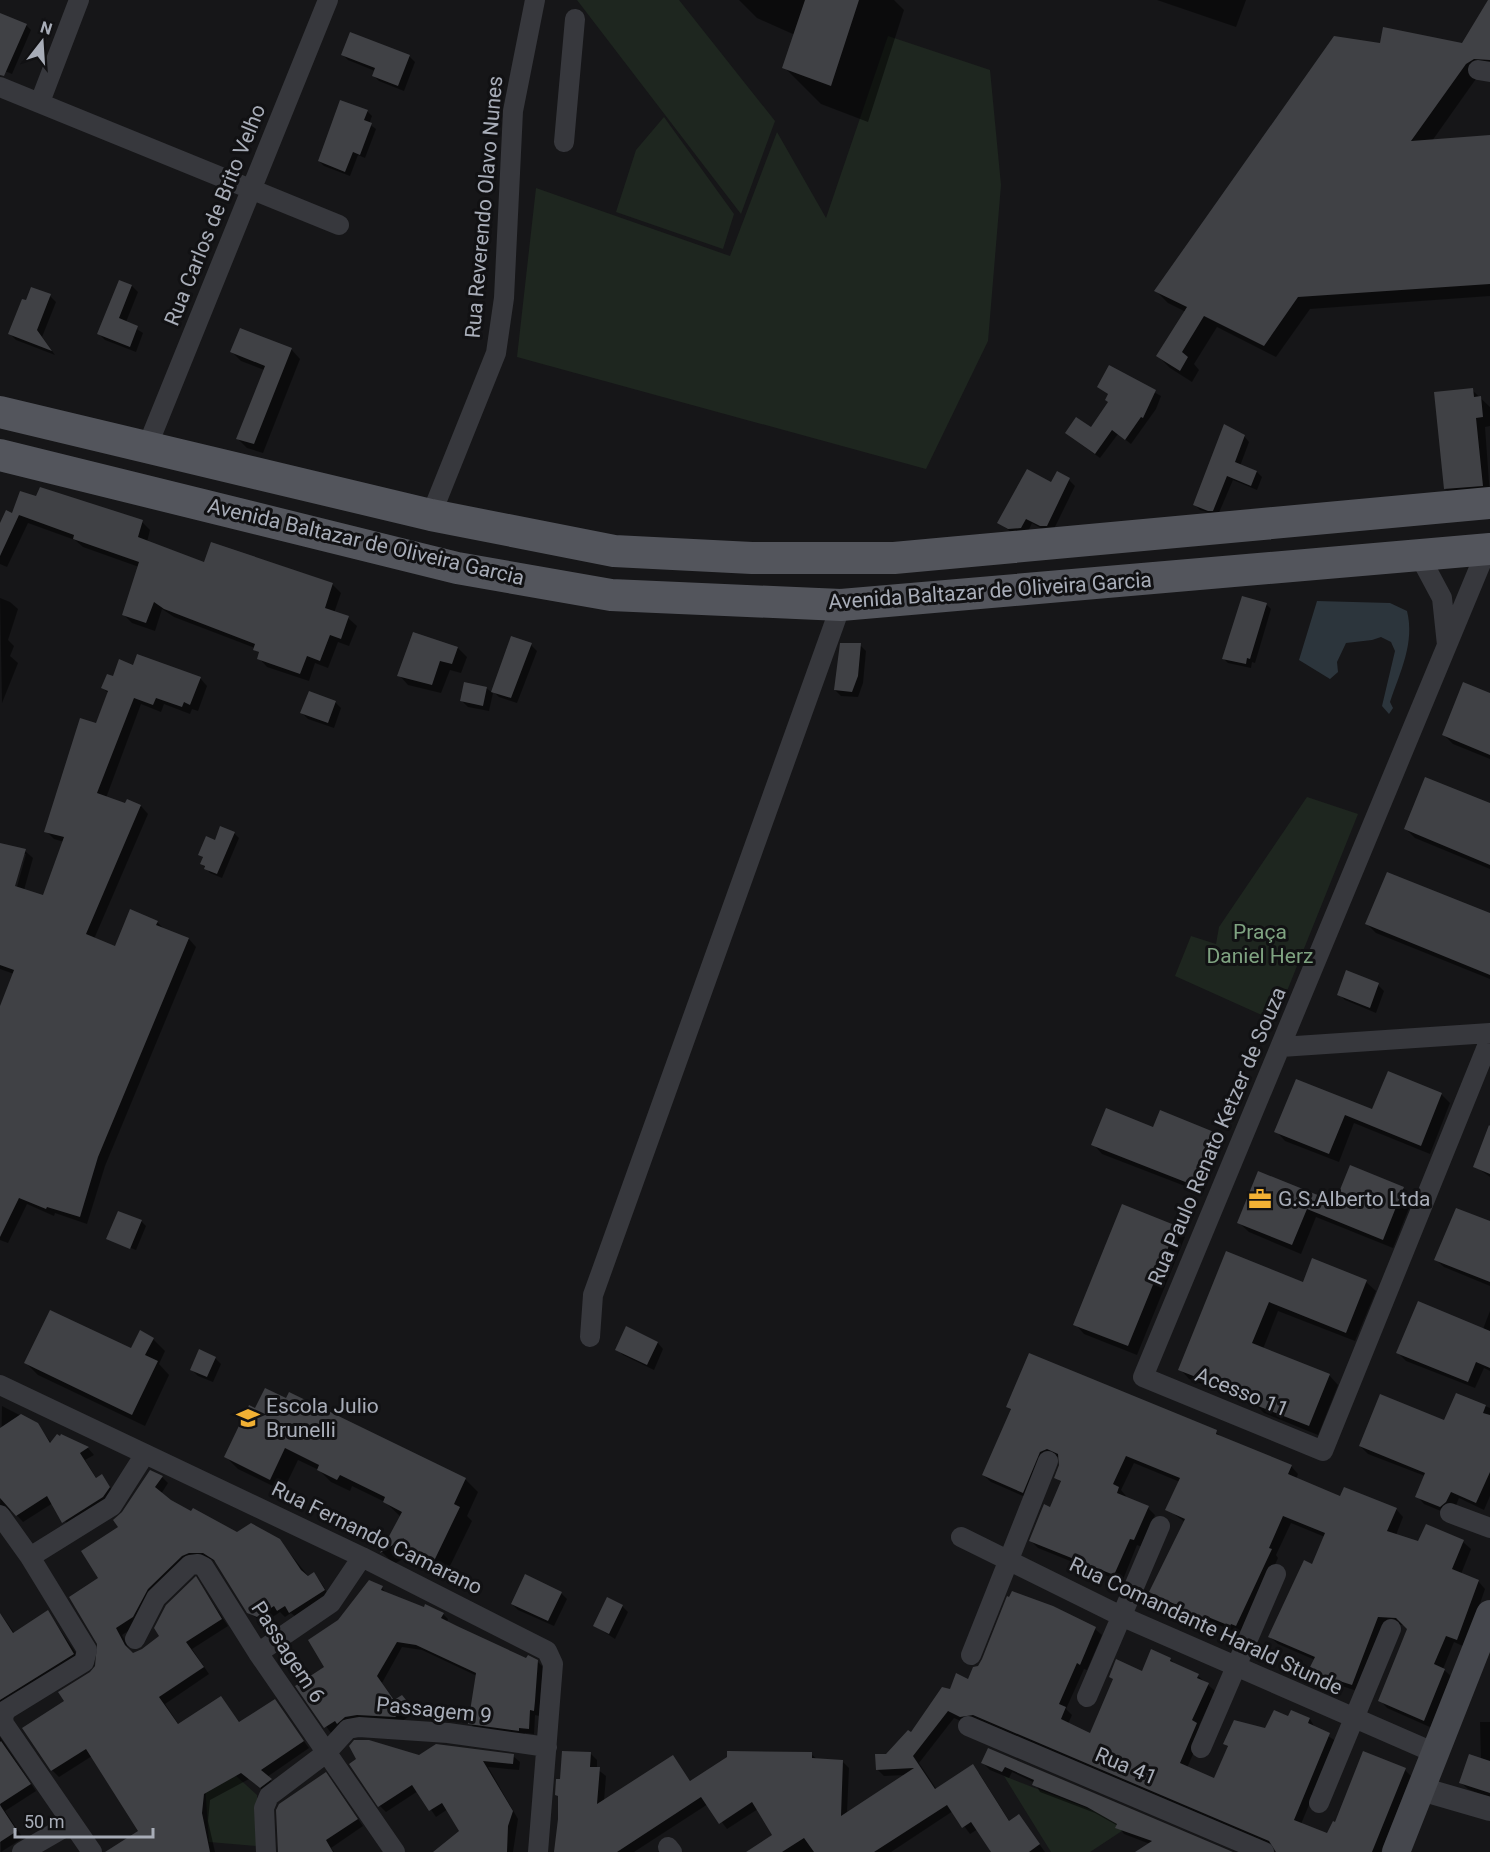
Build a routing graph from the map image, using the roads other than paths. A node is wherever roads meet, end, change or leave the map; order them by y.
1 (80, 0) edge
2 (328, 0) edge
3 (535, 0) edge
4 (575, 20) dead end
5 (0, 87) edge
6 (40, 102) junction
7 (564, 142) dead end
8 (251, 189) junction
9 (339, 225) dead end
10 (2, 419) edge
11 (147, 447) junction
12 (0, 455) edge
13 (1490, 503) edge
14 (431, 515) junction
15 (1488, 549) edge
16 (1419, 555) junction
17 (841, 605) junction
18 (1447, 648) junction
19 (1490, 1033) edge
20 (1490, 1039) edge
21 (1281, 1047) junction
22 (590, 1337) dead end
23 (1143, 1377) joint
24 (1, 1387) edge
25 (144, 1454) junction
26 (1048, 1461) dead end
27 (1450, 1513) dead end
28 (0, 1515) edge
29 (1160, 1526) dead end
30 (1490, 1528) edge
31 (961, 1537) dead end
32 (30, 1557) junction
33 (362, 1557) junction
34 (1010, 1561) junction
35 (1276, 1574) dead end
36 (1490, 1614) edge
37 (1121, 1616) junction
38 (1391, 1629) dead end
39 (135, 1639) dead end
40 (1485, 1641) edge
41 (258, 1653) junction
42 (971, 1655) dead end
43 (1235, 1666) junction
44 (1087, 1697) dead end
45 (1353, 1719) junction
46 (968, 1726) dead end
47 (547, 1747) junction
48 (1201, 1748) dead end
49 (327, 1753) junction
50 (1435, 1753) junction
51 (1417, 1801) junction
52 (1319, 1803) dead end
53 (1490, 1809) edge
54 (72, 1823) junction
55 (391, 1851) edge
56 (22, 1852) edge
57 (92, 1852) edge
58 (266, 1852) edge
59 (538, 1852) edge
60 (1264, 1852) edge
61 (1395, 1852) edge
62 (1414, 1852) edge

1 - 6 street
2 - 8 street, Rua Carlos de Brito Velho
3 - 14 street, Rua Reverendo Olavo Nunes
4 - 7 street
5 - 6 street
6 - 8 street
8 - 9 street
8 - 11 street, Rua Carlos de Brito Velho
10 - 11 main road, Avenida Baltazar de Oliveira Garcia
11 - 14 main road, Avenida Baltazar de Oliveira Garcia
12 - 17 main road, Avenida Baltazar de Oliveira Garcia
13 - 14 main road, Avenida Baltazar de Oliveira Garcia
15 - 16 main road, Avenida Baltazar de Oliveira Garcia
15 - 18 street, Rua Paulo Renato Ketzer de Souza
16 - 17 main road, Avenida Baltazar de Oliveira Garcia
16 - 18 street, Rua Paulo Renato Ketzer de Souza
17 - 22 street
18 - 21 street, Rua Paulo Renato Ketzer de Souza
19 - 21 street
20 - 23 street, Acesso 11
21 - 23 street, Rua Paulo Renato Ketzer de Souza
24 - 25 street, Rua Fernando Camarano
25 - 32 street
25 - 33 street, Rua Fernando Camarano
26 - 34 street
27 - 30 street
28 - 32 street
29 - 37 street
31 - 34 street, Rua Comandante Harald Stunde
32 - 54 street
33 - 41 street
33 - 47 street, Rua Fernando Camarano
34 - 37 street, Rua Comandante Harald Stunde
34 - 42 street
35 - 43 street
36 - 40 main road
37 - 43 street, Rua Comandante Harald Stunde
37 - 44 street
38 - 45 street
39 - 41 street, Passagem 6
40 - 50 main road
41 - 49 street, Passagem 6
43 - 45 street, Rua Comandante Harald Stunde
43 - 48 street
45 - 50 street, Rua Comandante Harald Stunde
45 - 52 street
46 - 60 street, Rua 41
47 - 49 street, Passagem 9
47 - 59 street, Rua Fernando Camarano
49 - 55 street, Passagem 6
49 - 58 street, Passagem 9
50 - 51 main road
51 - 53 street
51 - 61 main road
51 - 62 street
54 - 56 street
54 - 57 street

